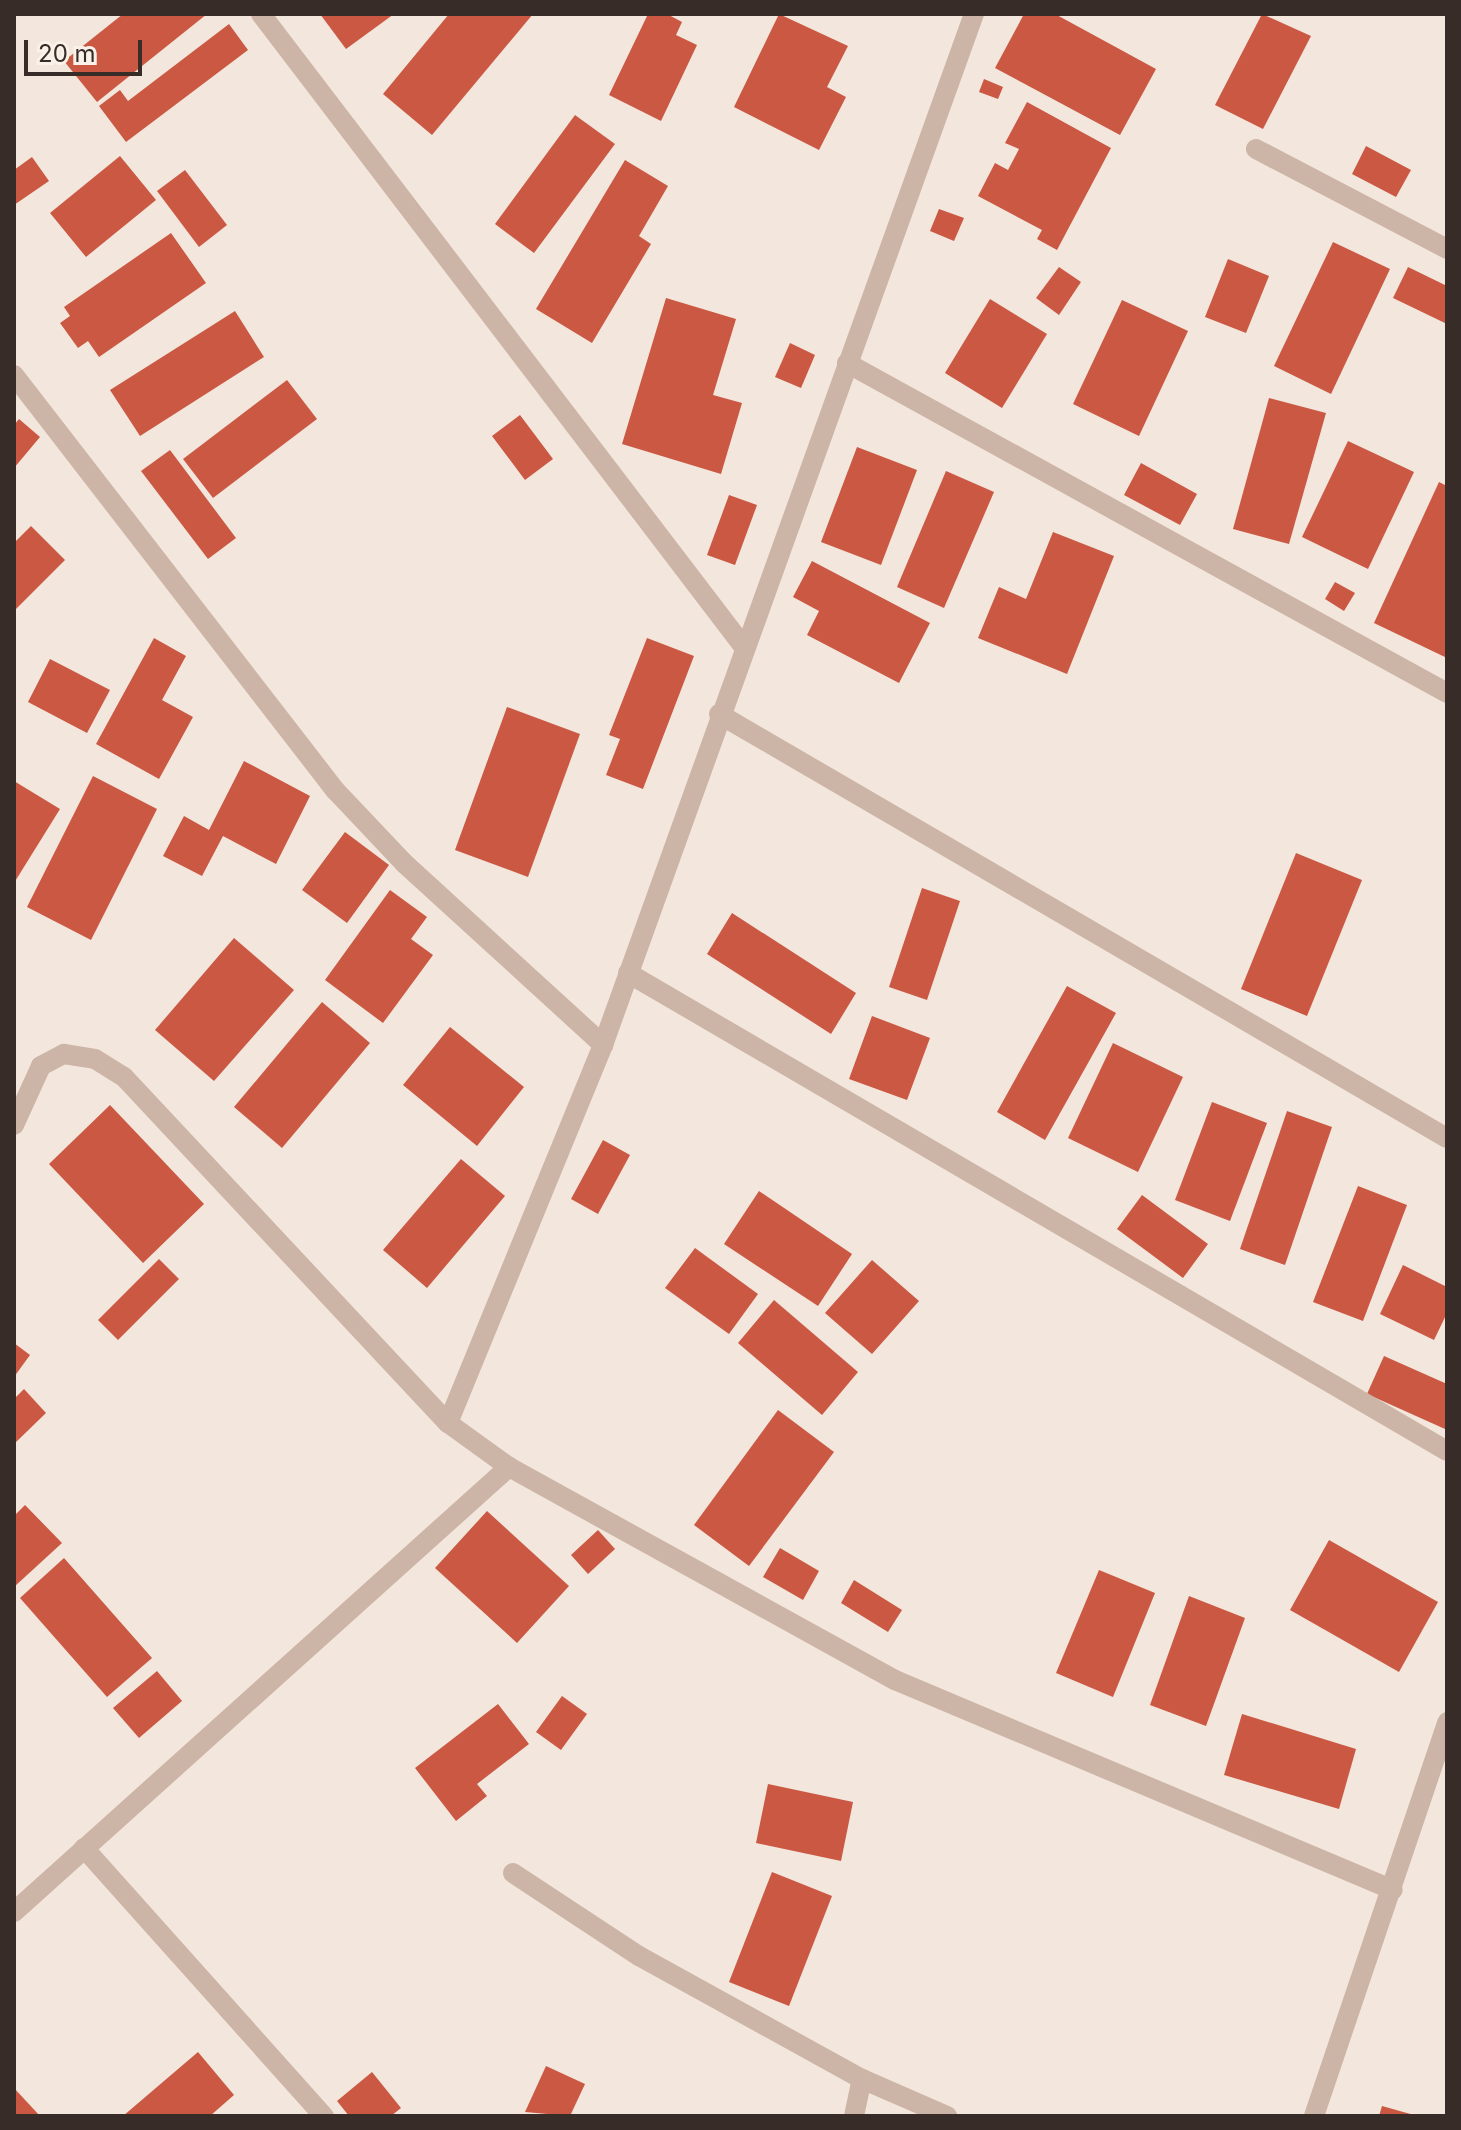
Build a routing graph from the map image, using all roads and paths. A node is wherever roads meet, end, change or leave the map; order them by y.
1 (261, 14) edge
2 (974, 14) edge
3 (1256, 149) dead end
4 (1447, 249) edge
5 (847, 363) junction
6 (14, 375) edge
7 (744, 647) junction
8 (1447, 693) edge
9 (719, 714) junction
10 (628, 973) junction
11 (603, 1045) junction
12 (14, 1125) edge
13 (1447, 1138) edge
14 (448, 1423) junction
15 (1447, 1451) edge
16 (509, 1467) junction
17 (1447, 1722) edge
18 (84, 1848) junction
19 (513, 1873) dead end
20 (1393, 1890) junction
21 (14, 1912) edge
22 (862, 2079) junction
23 (324, 2116) edge
24 (854, 2116) edge
25 (947, 2116) edge
26 (1314, 2116) edge

1 - 7 street
2 - 5 street
3 - 4 street
5 - 7 street
5 - 8 street
6 - 11 street
7 - 9 street
9 - 10 street
9 - 13 street
10 - 11 street
10 - 15 street
11 - 14 street
12 - 14 street
14 - 16 street
16 - 18 street
16 - 20 street
17 - 20 street
18 - 21 street
18 - 23 street
19 - 22 street
20 - 26 street
22 - 24 street
22 - 25 street

